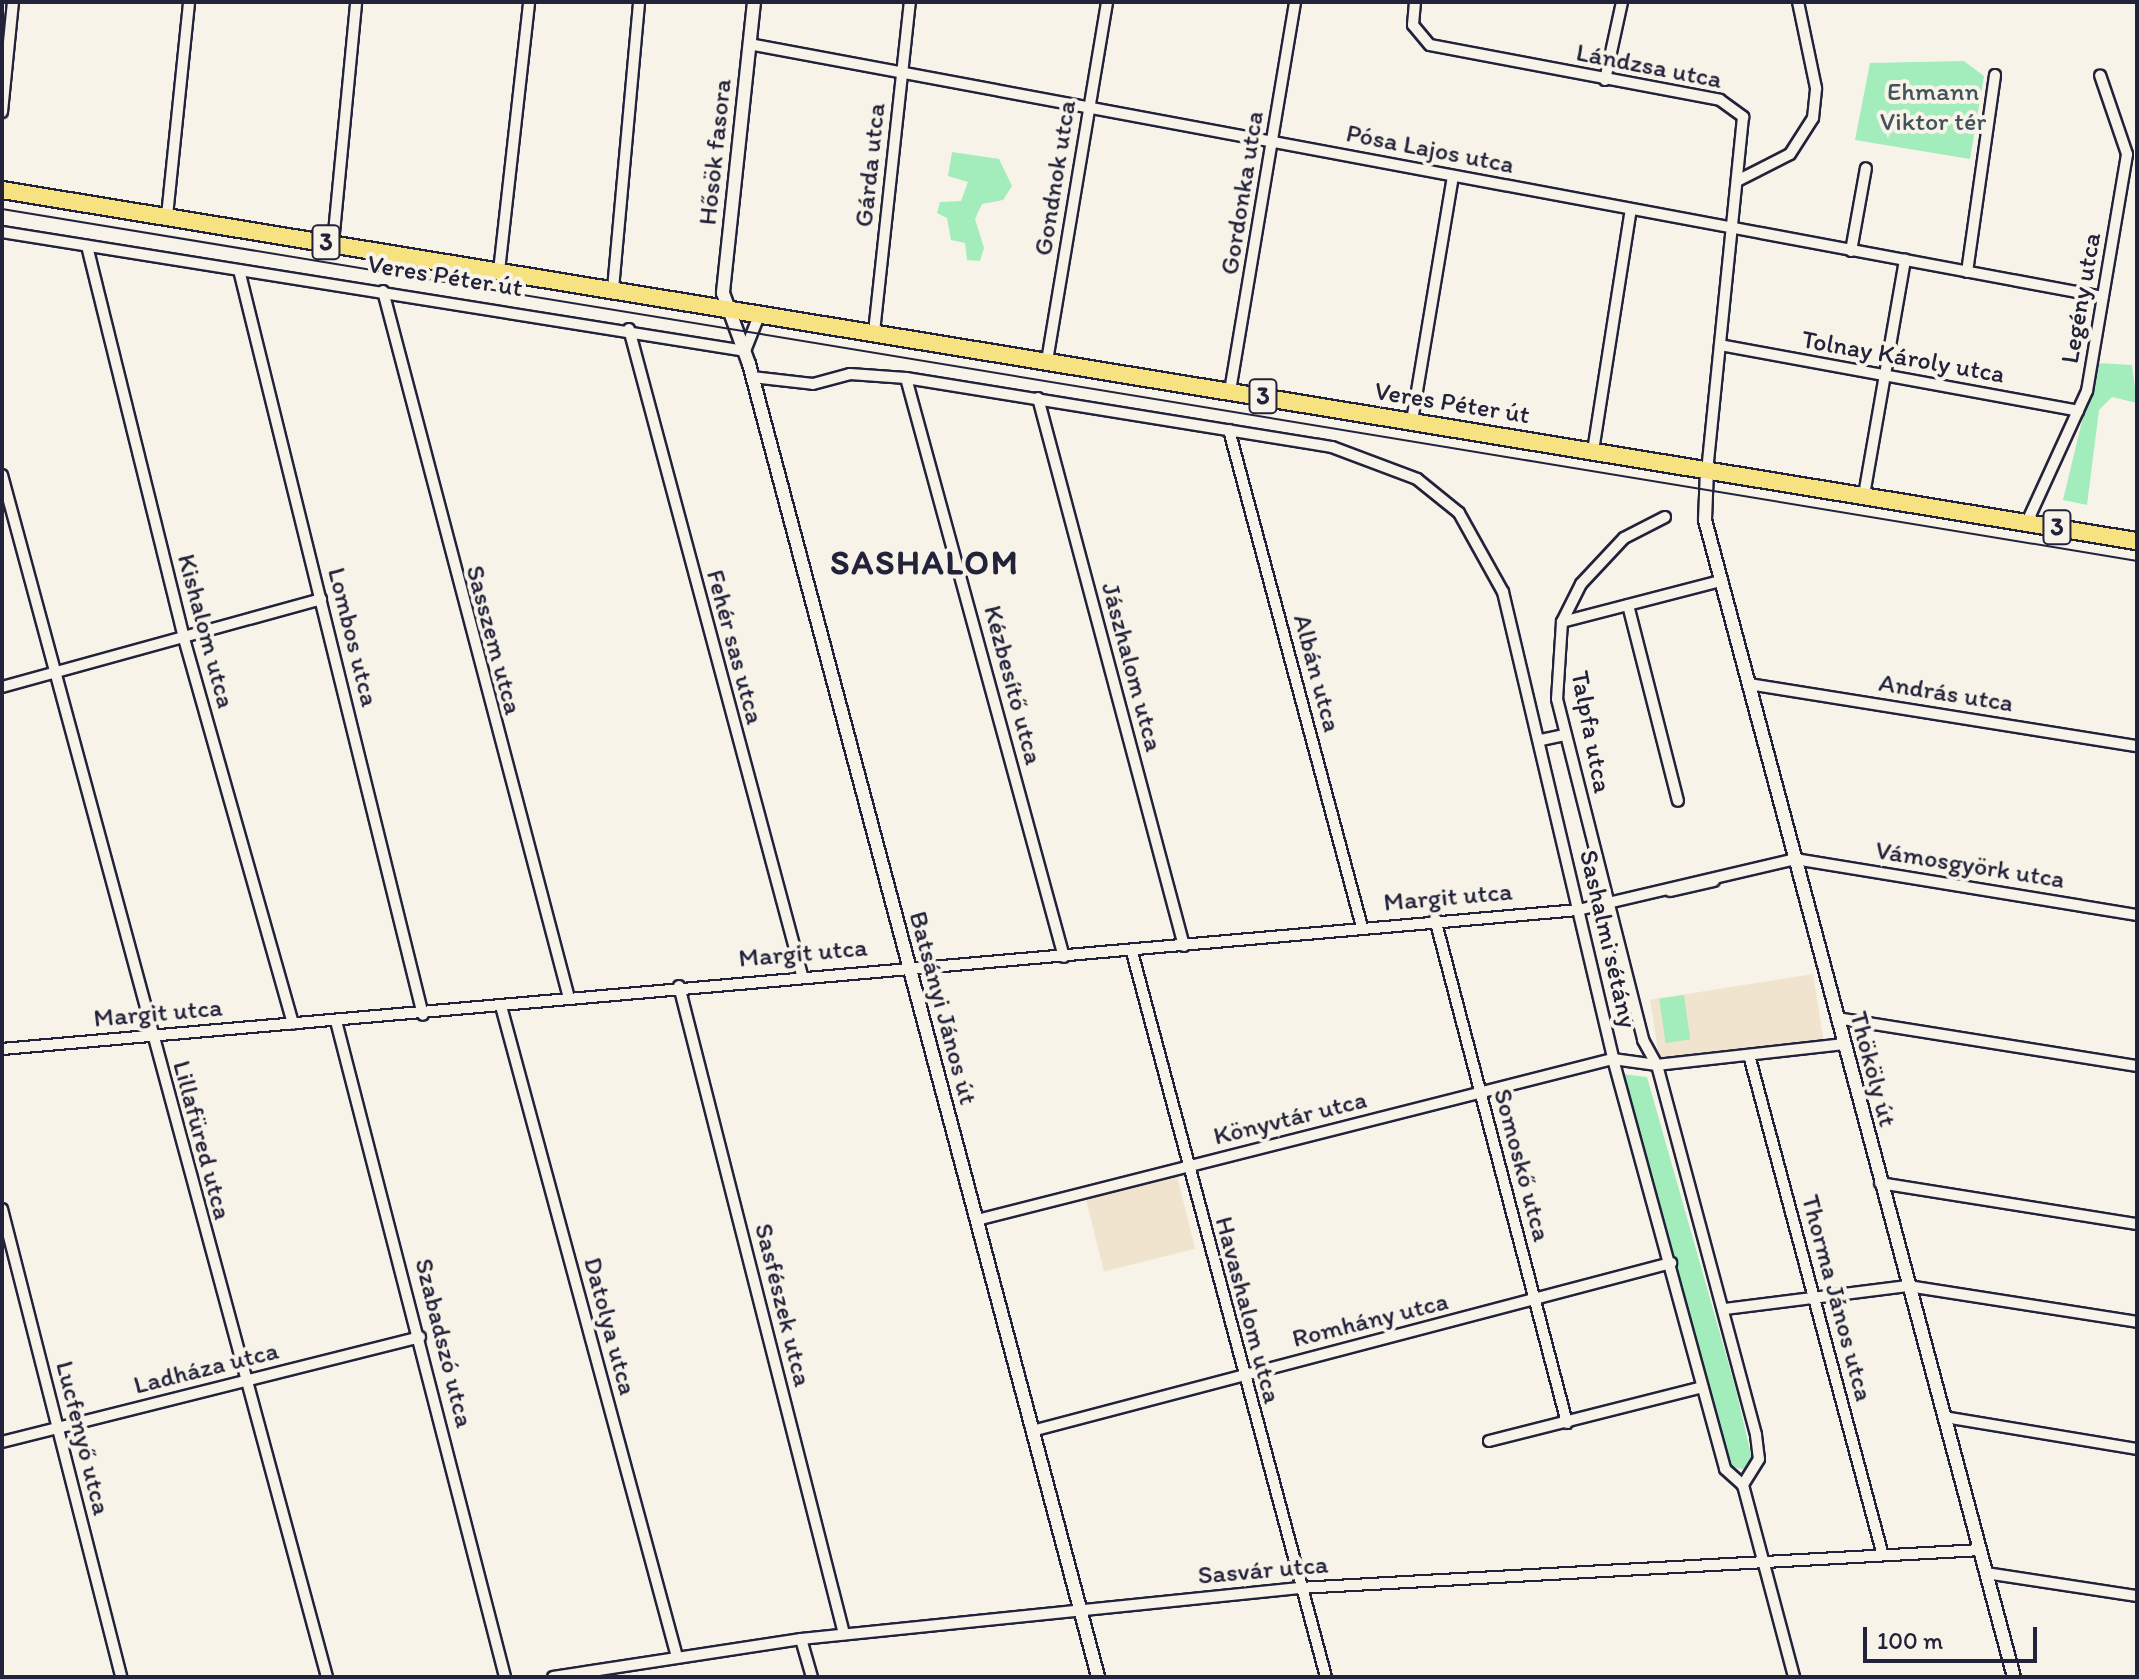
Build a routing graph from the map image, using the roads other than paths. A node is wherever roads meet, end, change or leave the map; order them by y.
1 (13, 2) edge
2 (189, 2) edge
3 (356, 2) edge
4 (529, 2) edge
5 (639, 2) edge
6 (754, 2) edge
7 (910, 2) edge
8 (1107, 2) edge
9 (1295, 2) edge
10 (1415, 2) edge
11 (1622, 2) edge
12 (1798, 2) edge
13 (749, 44) junction
14 (902, 71) junction
15 (1995, 75) dead end
16 (2100, 75) dead end
17 (1605, 80) junction
18 (1089, 108) junction
19 (2, 112) edge
20 (1272, 142) junction
21 (2132, 153) edge
22 (1866, 168) dead end
23 (1453, 176) junction
24 (1737, 181) junction
25 (2, 190) edge
26 (1631, 209) junction
27 (167, 216) junction
28 (1732, 228) junction
29 (2, 232) edge
30 (333, 243) junction
31 (87, 246) junction
32 (1851, 251) junction
33 (1905, 260) junction
34 (239, 270) junction
35 (499, 271) junction
36 (1967, 272) junction
37 (613, 289) junction
38 (383, 291) junction
39 (2103, 297) junction
40 (726, 307) junction
41 (760, 313) junction
42 (629, 329) junction
43 (874, 332) junction
44 (1720, 345) junction
45 (745, 351) junction
46 (1047, 361) junction
47 (752, 377) junction
48 (1884, 377) junction
49 (906, 378) junction
50 (1230, 391) junction
51 (1038, 398) junction
52 (2078, 411) junction
53 (1412, 421) junction
54 (1229, 430) junction
55 (1593, 451) junction
56 (1707, 470) junction
57 (2, 475) edge
58 (1864, 495) junction
59 (1665, 517) dead end
60 (2027, 522) junction
61 (2137, 541) edge
62 (1721, 581) junction
63 (321, 599) junction
64 (1628, 605) junction
65 (1562, 622) junction
66 (183, 635) junction
67 (51, 673) junction
68 (1749, 684) junction
69 (2, 687) edge
70 (1564, 735) junction
71 (1541, 740) junction
72 (2137, 746) edge
73 (1678, 801) dead end
74 (1795, 859) junction
75 (1608, 904) junction
76 (1578, 910) junction
77 (2137, 915) edge
78 (1435, 919) junction
79 (1362, 927) junction
80 (1184, 946) junction
81 (1132, 952) junction
82 (1064, 957) junction
83 (909, 966) junction
84 (802, 975) junction
85 (679, 986) junction
86 (569, 998) junction
87 (501, 1006) junction
88 (423, 1015) junction
89 (1837, 1018) junction
90 (336, 1021) junction
91 (293, 1024) junction
92 (151, 1036) junction
93 (1844, 1044) junction
94 (2, 1049) edge
95 (1749, 1055) junction
96 (1613, 1059) junction
97 (1657, 1065) junction
98 (2137, 1066) edge
99 (1481, 1094) junction
100 (1187, 1166) junction
101 (1880, 1183) junction
102 (2, 1209) edge
103 (977, 1220) junction
104 (2137, 1224) edge
105 (1671, 1263) junction
106 (1908, 1286) junction
107 (1815, 1295) junction
108 (1535, 1301) junction
109 (1725, 1309) junction
110 (2137, 1322) edge
111 (420, 1337) junction
112 (1243, 1376) junction
113 (243, 1381) junction
114 (1702, 1387) junction
115 (1944, 1417) junction
116 (1567, 1423) junction
117 (58, 1428) junction
118 (1032, 1431) junction
119 (1489, 1441) dead end
120 (2, 1442) edge
121 (2137, 1449) edge
122 (1743, 1485) junction
123 (1980, 1550) junction
124 (1882, 1552) junction
125 (1763, 1558) junction
126 (1986, 1573) junction
127 (1299, 1588) junction
128 (2137, 1596) edge
129 (1079, 1609) junction
130 (844, 1634) junction
131 (801, 1639) junction
132 (677, 1657) junction
133 (634, 1664) junction
134 (121, 1677) edge
135 (327, 1677) edge
136 (505, 1677) edge
137 (553, 1677) edge
138 (637, 1677) edge
139 (812, 1677) edge
140 (1098, 1677) edge
141 (1326, 1677) edge
142 (1794, 1677) edge
143 (2014, 1677) edge

1 - 19 street
2 - 27 street
3 - 30 street
4 - 35 street
5 - 37 street
6 - 13 street, Hősök fasora
7 - 14 street, Gárda utca
8 - 18 street, Gondnok utca
9 - 20 street, Gordonka utca
10 - 17 street, Lándzsa utca
11 - 17 street
12 - 24 street
13 - 14 street, Pósa Lajos utca
13 - 40 street, Hősök fasora
14 - 18 street, Pósa Lajos utca
14 - 43 street, Gárda utca
15 - 36 street
16 - 21 street, Legény utca
17 - 24 street, Lándzsa utca
18 - 20 street, Pósa Lajos utca
18 - 46 street, Gondnok utca
20 - 23 street, Pósa Lajos utca
20 - 50 street, Gordonka utca
21 - 39 street, Legény utca
22 - 32 street
23 - 26 street, Pósa Lajos utca
23 - 53 street
24 - 28 street, Lándzsa utca
25 - 27 main road, Veres Péter út / 3
26 - 28 street, Pósa Lajos utca
26 - 55 street
27 - 30 main road, Veres Péter út / 3
28 - 32 street, Pósa Lajos utca
28 - 44 street, Lándzsa utca
29 - 31 street, Veres Péter út
30 - 35 main road, Veres Péter út / 3
31 - 34 street, Veres Péter út
31 - 66 street, Kishalom utca
32 - 33 street, Pósa Lajos utca
33 - 36 street, Pósa Lajos utca
33 - 48 street
34 - 38 street, Veres Péter út
34 - 63 street, Lombos utca
35 - 37 main road, Veres Péter út / 3
36 - 39 street, Pósa Lajos utca
37 - 40 main road, Veres Péter út / 3
38 - 42 street, Veres Péter út
38 - 86 street, Sasszem utca
39 - 52 street, Legény utca
40 - 41 main road, Veres Péter út / 3
40 - 45 street, Batsányi János út
41 - 43 main road, Veres Péter út / 3
41 - 45 street
42 - 45 street, Veres Péter út
42 - 84 street, Fehér sas utca
43 - 46 main road, Veres Péter út / 3
44 - 48 street, Tolnay Károly utca
44 - 56 street, Lándzsa utca
45 - 47 street, Batsányi János út
46 - 50 main road, Veres Péter út / 3
47 - 49 street
47 - 83 street, Batsányi János út
48 - 52 street, Tolnay Károly utca
48 - 58 street
49 - 51 street
49 - 82 street, Kézbesítő utca
50 - 53 main road, Veres Péter út / 3
51 - 54 street
51 - 80 street, Jászhalom utca
52 - 60 street, Legény utca
53 - 55 main road, Veres Péter út / 3
54 - 71 street, Sashalmi sétány
54 - 79 street, Albán utca
55 - 56 main road, Veres Péter út / 3
56 - 58 main road, Veres Péter út / 3
56 - 62 street, Thököly út
57 - 67 street, Lillafüred utca
58 - 60 main road, Veres Péter út / 3
59 - 65 street, Talpfa utca
60 - 61 main road, Veres Péter út / 3
62 - 64 street
62 - 68 street, Thököly út
63 - 66 street
63 - 88 street, Lombos utca
64 - 65 street
64 - 73 street
65 - 70 street, Talpfa utca
66 - 67 street
66 - 91 street, Kishalom utca
67 - 69 street
67 - 92 street, Lillafüred utca
68 - 72 street, András utca
68 - 74 street, Thököly út
70 - 71 street
70 - 75 street, Talpfa utca
71 - 76 street, Sashalmi sétány
74 - 75 street, Margit utca
74 - 77 street, Vámosgyörk utca
74 - 89 street, Thököly út
75 - 76 street, Margit utca
75 - 97 street, Sashalmi sétány
76 - 78 street, Margit utca
76 - 96 street, Sashalmi sétány
78 - 79 street, Margit utca
78 - 99 street, Somoskő utca
79 - 80 street, Margit utca
80 - 81 street, Margit utca
81 - 82 street, Margit utca
81 - 100 street, Havashalom utca
82 - 83 street, Margit utca
83 - 84 street, Margit utca
83 - 103 street, Batsányi János út
84 - 85 street, Margit utca
85 - 86 street, Margit utca
85 - 130 street, Sasfészek utca
86 - 87 street, Margit utca
87 - 88 street, Margit utca
87 - 132 street, Datolya utca
88 - 90 street, Margit utca
89 - 93 street, Thököly út
89 - 98 street
90 - 91 street, Margit utca
90 - 111 street, Szabadszó utca
91 - 92 street, Margit utca
92 - 94 street, Margit utca
92 - 113 street, Lillafüred utca
93 - 95 street
93 - 101 street, Thököly út
95 - 97 street
95 - 107 street, Thorma János utca
96 - 97 street
96 - 99 street, Könyvtár utca
96 - 105 street, Sashalmi sétány
97 - 109 street, Sashalmi sétány
99 - 100 street, Könyvtár utca
99 - 108 street, Somoskő utca
100 - 103 street, Könyvtár utca
100 - 112 street, Havashalom utca
101 - 104 street
101 - 106 street, Thököly út
102 - 117 street, Lucfenyő utca
103 - 118 street, Batsányi János út
105 - 108 street, Romhány utca
105 - 114 street, Sashalmi sétány
106 - 107 street
106 - 110 street
106 - 115 street, Thököly út
107 - 109 street
107 - 124 street, Thorma János utca
108 - 112 street, Romhány utca
108 - 116 street, Somoskő utca
109 - 122 street, Sashalmi sétány
111 - 113 street, Ladháza utca
111 - 136 street, Szabadszó utca
112 - 118 street, Romhány utca
112 - 127 street, Havashalom utca
113 - 117 street, Ladháza utca
113 - 135 street, Lillafüred utca
114 - 116 street
114 - 122 street, Sashalmi sétány
115 - 121 street
115 - 123 street, Thököly út
116 - 119 street
117 - 120 street, Ladháza utca
117 - 134 street, Lucfenyő utca
118 - 129 street, Batsányi János út
122 - 125 street, Sashalmi sétány
123 - 124 street, Sasvár utca
123 - 126 street, Thököly út
124 - 125 street, Sasvár utca
125 - 127 street, Sasvár utca
125 - 142 street, Sashalmi sétány
126 - 128 street
126 - 143 street, Thököly út
127 - 129 street, Sasvár utca
127 - 141 street, Havashalom utca
129 - 130 street, Sasvár utca
129 - 140 street, Batsányi János út
130 - 131 street, Sasvár utca
131 - 132 street, Sasvár utca
131 - 139 street
132 - 133 street, Sasvár utca
133 - 137 street, Sasvár utca
133 - 138 street

